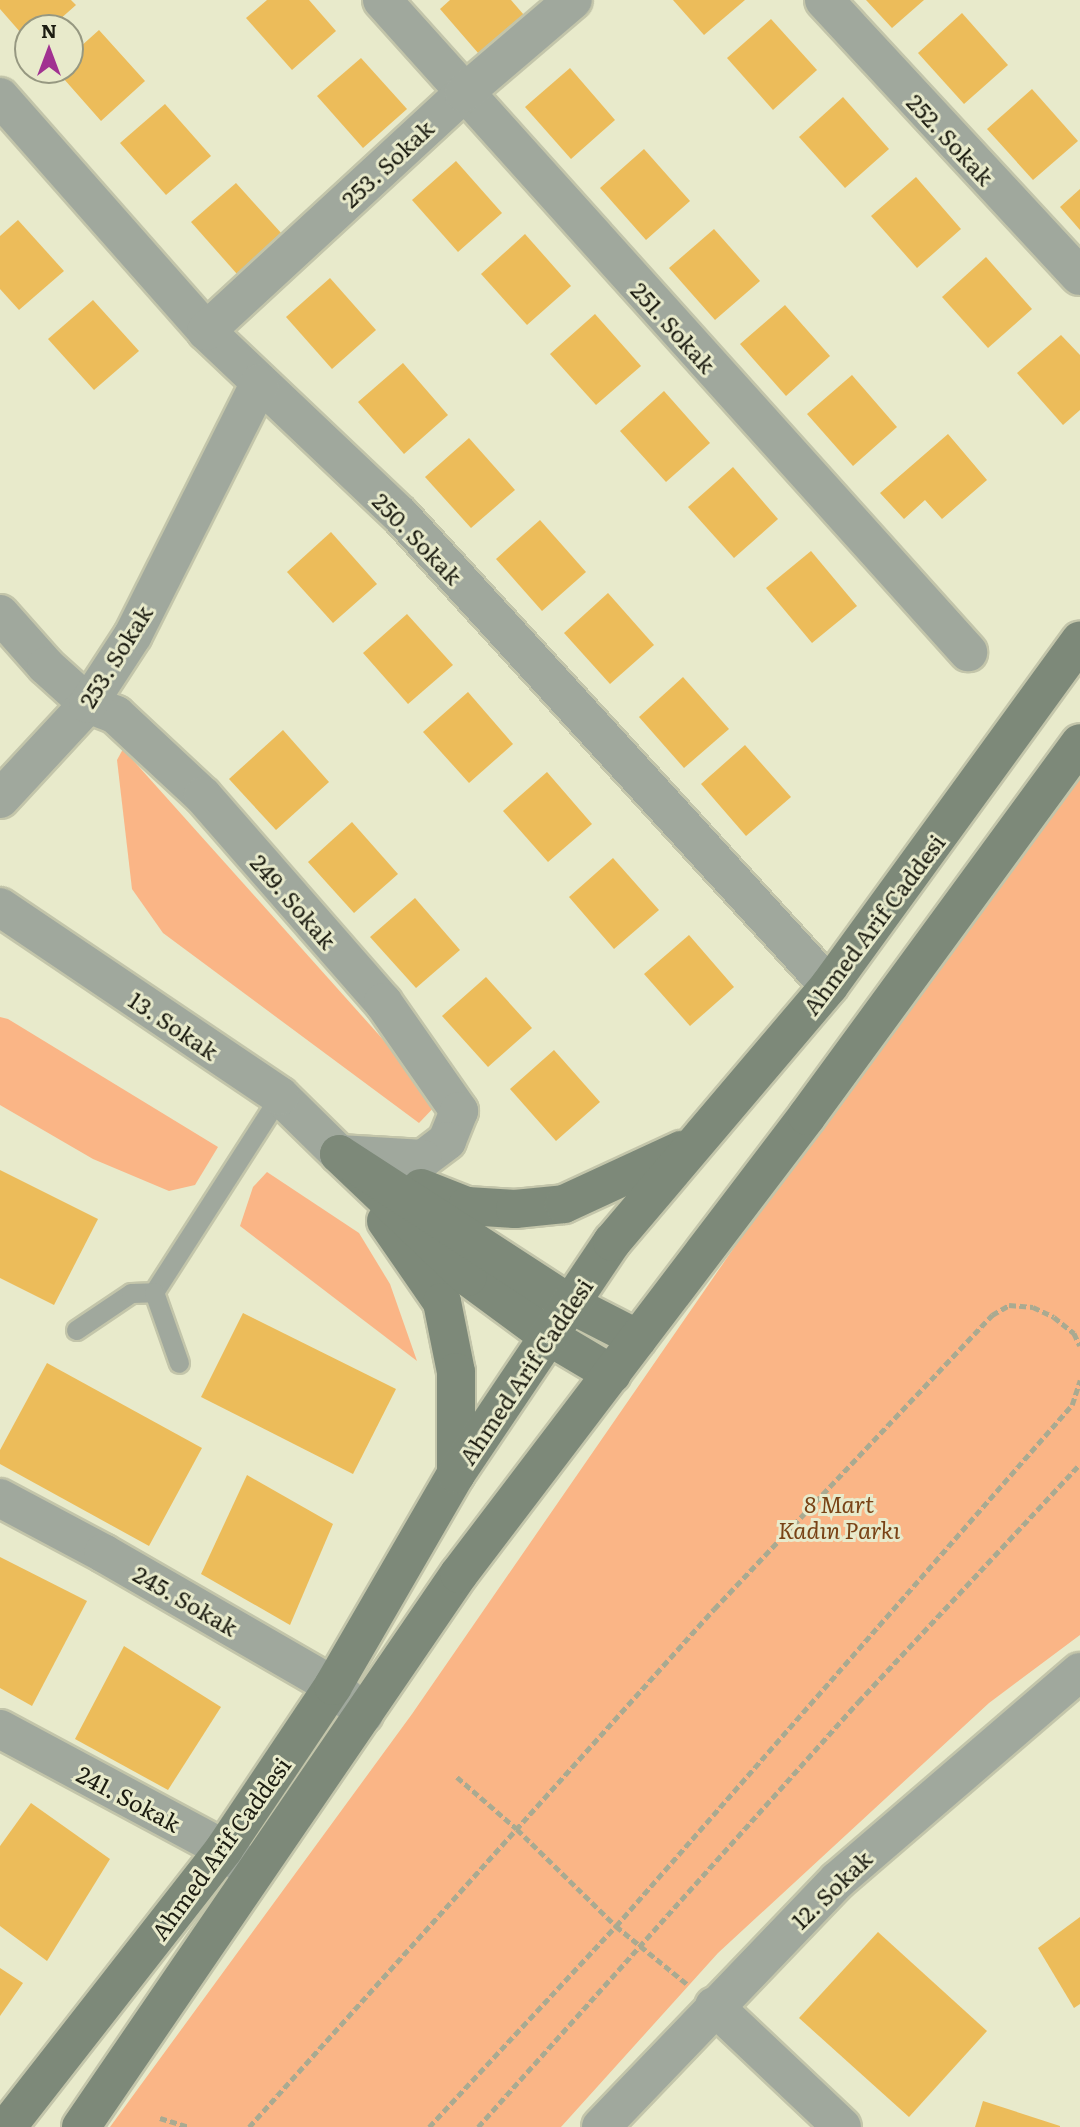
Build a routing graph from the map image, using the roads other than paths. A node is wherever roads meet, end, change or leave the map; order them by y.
1 (382, 0) edge
2 (573, 0) edge
3 (824, 0) edge
4 (464, 93) junction
5 (0, 97) edge
6 (1080, 276) edge
7 (206, 331) junction
8 (260, 383) junction
9 (0, 614) edge
10 (1080, 640) edge
11 (968, 652) dead end
12 (88, 704) junction
13 (1080, 743) edge
14 (0, 799) edge
15 (0, 907) edge
16 (829, 986) junction
17 (280, 1096) junction
18 (698, 1141) junction
19 (339, 1154) junction
20 (154, 1292) junction
21 (570, 1304) junction
22 (76, 1330) dead end
23 (548, 1336) junction
24 (638, 1339) junction
25 (179, 1363) dead end
26 (611, 1374) junction
27 (456, 1474) junction
28 (0, 1498) edge
29 (1080, 1672) edge
30 (333, 1686) junction
31 (364, 1714) junction
32 (0, 1729) edge
33 (224, 1849) junction
34 (254, 1874) junction
35 (715, 2006) junction
36 (6, 2125) edge
37 (81, 2127) edge
38 (601, 2127) edge
39 (842, 2127) edge

1 - 4 street, 251. Sokak
2 - 4 street, 253. Sokak
3 - 6 street, 252. Sokak
4 - 7 street, 253. Sokak
4 - 11 street, 251. Sokak
5 - 7 street, 250. Sokak
7 - 8 street, 250. Sokak
8 - 12 street, 253. Sokak
8 - 16 street, 250. Sokak
9 - 12 street, 249. Sokak
10 - 16 main road, Ahmed Arif Caddesi
12 - 14 street, 253. Sokak
12 - 19 street, 249. Sokak
13 - 24 main road, Ahmed Arif Caddesi
15 - 17 street, 13. Sokak
16 - 18 main road, Ahmed Arif Caddesi
17 - 19 street, 13. Sokak
17 - 20 lane
18 - 19 main road
18 - 21 main road, Ahmed Arif Caddesi
19 - 21 main road
19 - 23 main road
19 - 27 main road
20 - 22 lane
20 - 25 lane
21 - 23 main road, Ahmed Arif Caddesi
21 - 24 main road
23 - 26 main road
23 - 27 main road, Ahmed Arif Caddesi
24 - 26 main road, Ahmed Arif Caddesi
26 - 31 main road, Ahmed Arif Caddesi
27 - 30 main road, Ahmed Arif Caddesi
28 - 30 street, 245. Sokak
29 - 35 street, 12. Sokak
30 - 31 street, 245. Sokak
30 - 33 main road, Ahmed Arif Caddesi
31 - 34 main road, Ahmed Arif Caddesi
32 - 33 street, 241. Sokak
33 - 34 street, 241. Sokak
33 - 36 main road, Ahmed Arif Caddesi
34 - 37 main road, Ahmed Arif Caddesi
35 - 38 street, 12. Sokak
35 - 39 street

